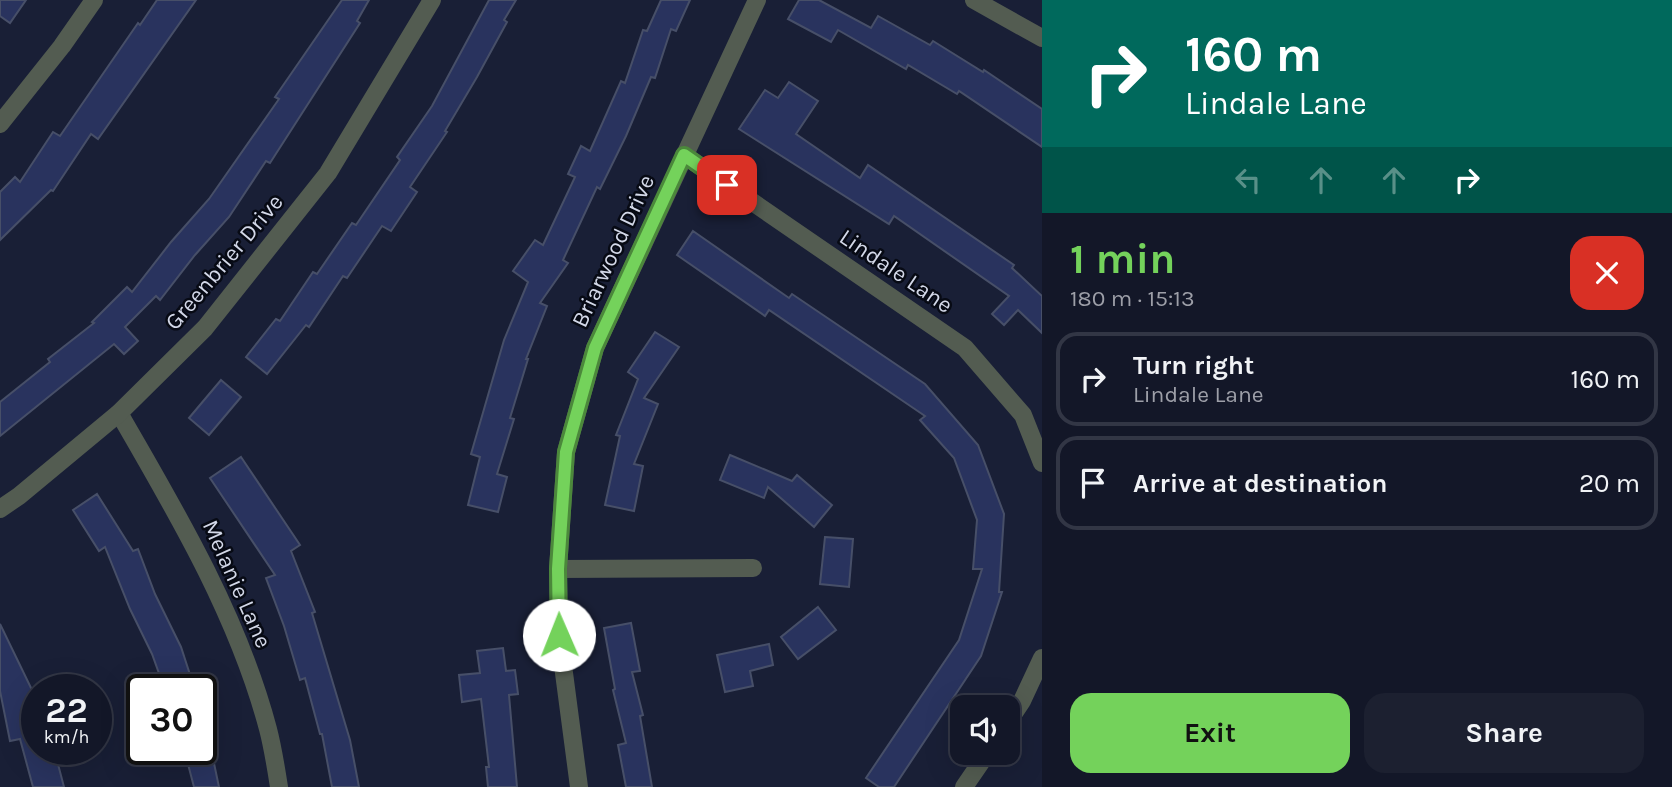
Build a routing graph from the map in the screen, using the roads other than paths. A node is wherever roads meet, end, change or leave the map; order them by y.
1 (94, 0) edge
2 (432, 0) edge
3 (757, 0) edge
4 (974, 0) edge
5 (1042, 37) edge
6 (0, 124) edge
7 (684, 155) junction
8 (119, 413) junction
9 (1042, 463) edge
10 (0, 509) edge
11 (753, 568) dead end
12 (558, 569) junction
13 (1042, 658) edge
14 (1020, 704) edge
15 (979, 765) edge
16 (279, 787) edge
17 (579, 787) edge
18 (964, 787) edge

1 - 6 street
2 - 8 street, Greenbrier Drive
3 - 7 street, Briarwood Drive
4 - 5 street
7 - 9 street, Lindale Lane
7 - 12 street, Briarwood Drive
8 - 10 street, Greenbrier Drive
8 - 16 street, Melanie Lane
11 - 12 street
12 - 17 street, Briarwood Drive
13 - 14 street
15 - 18 street

